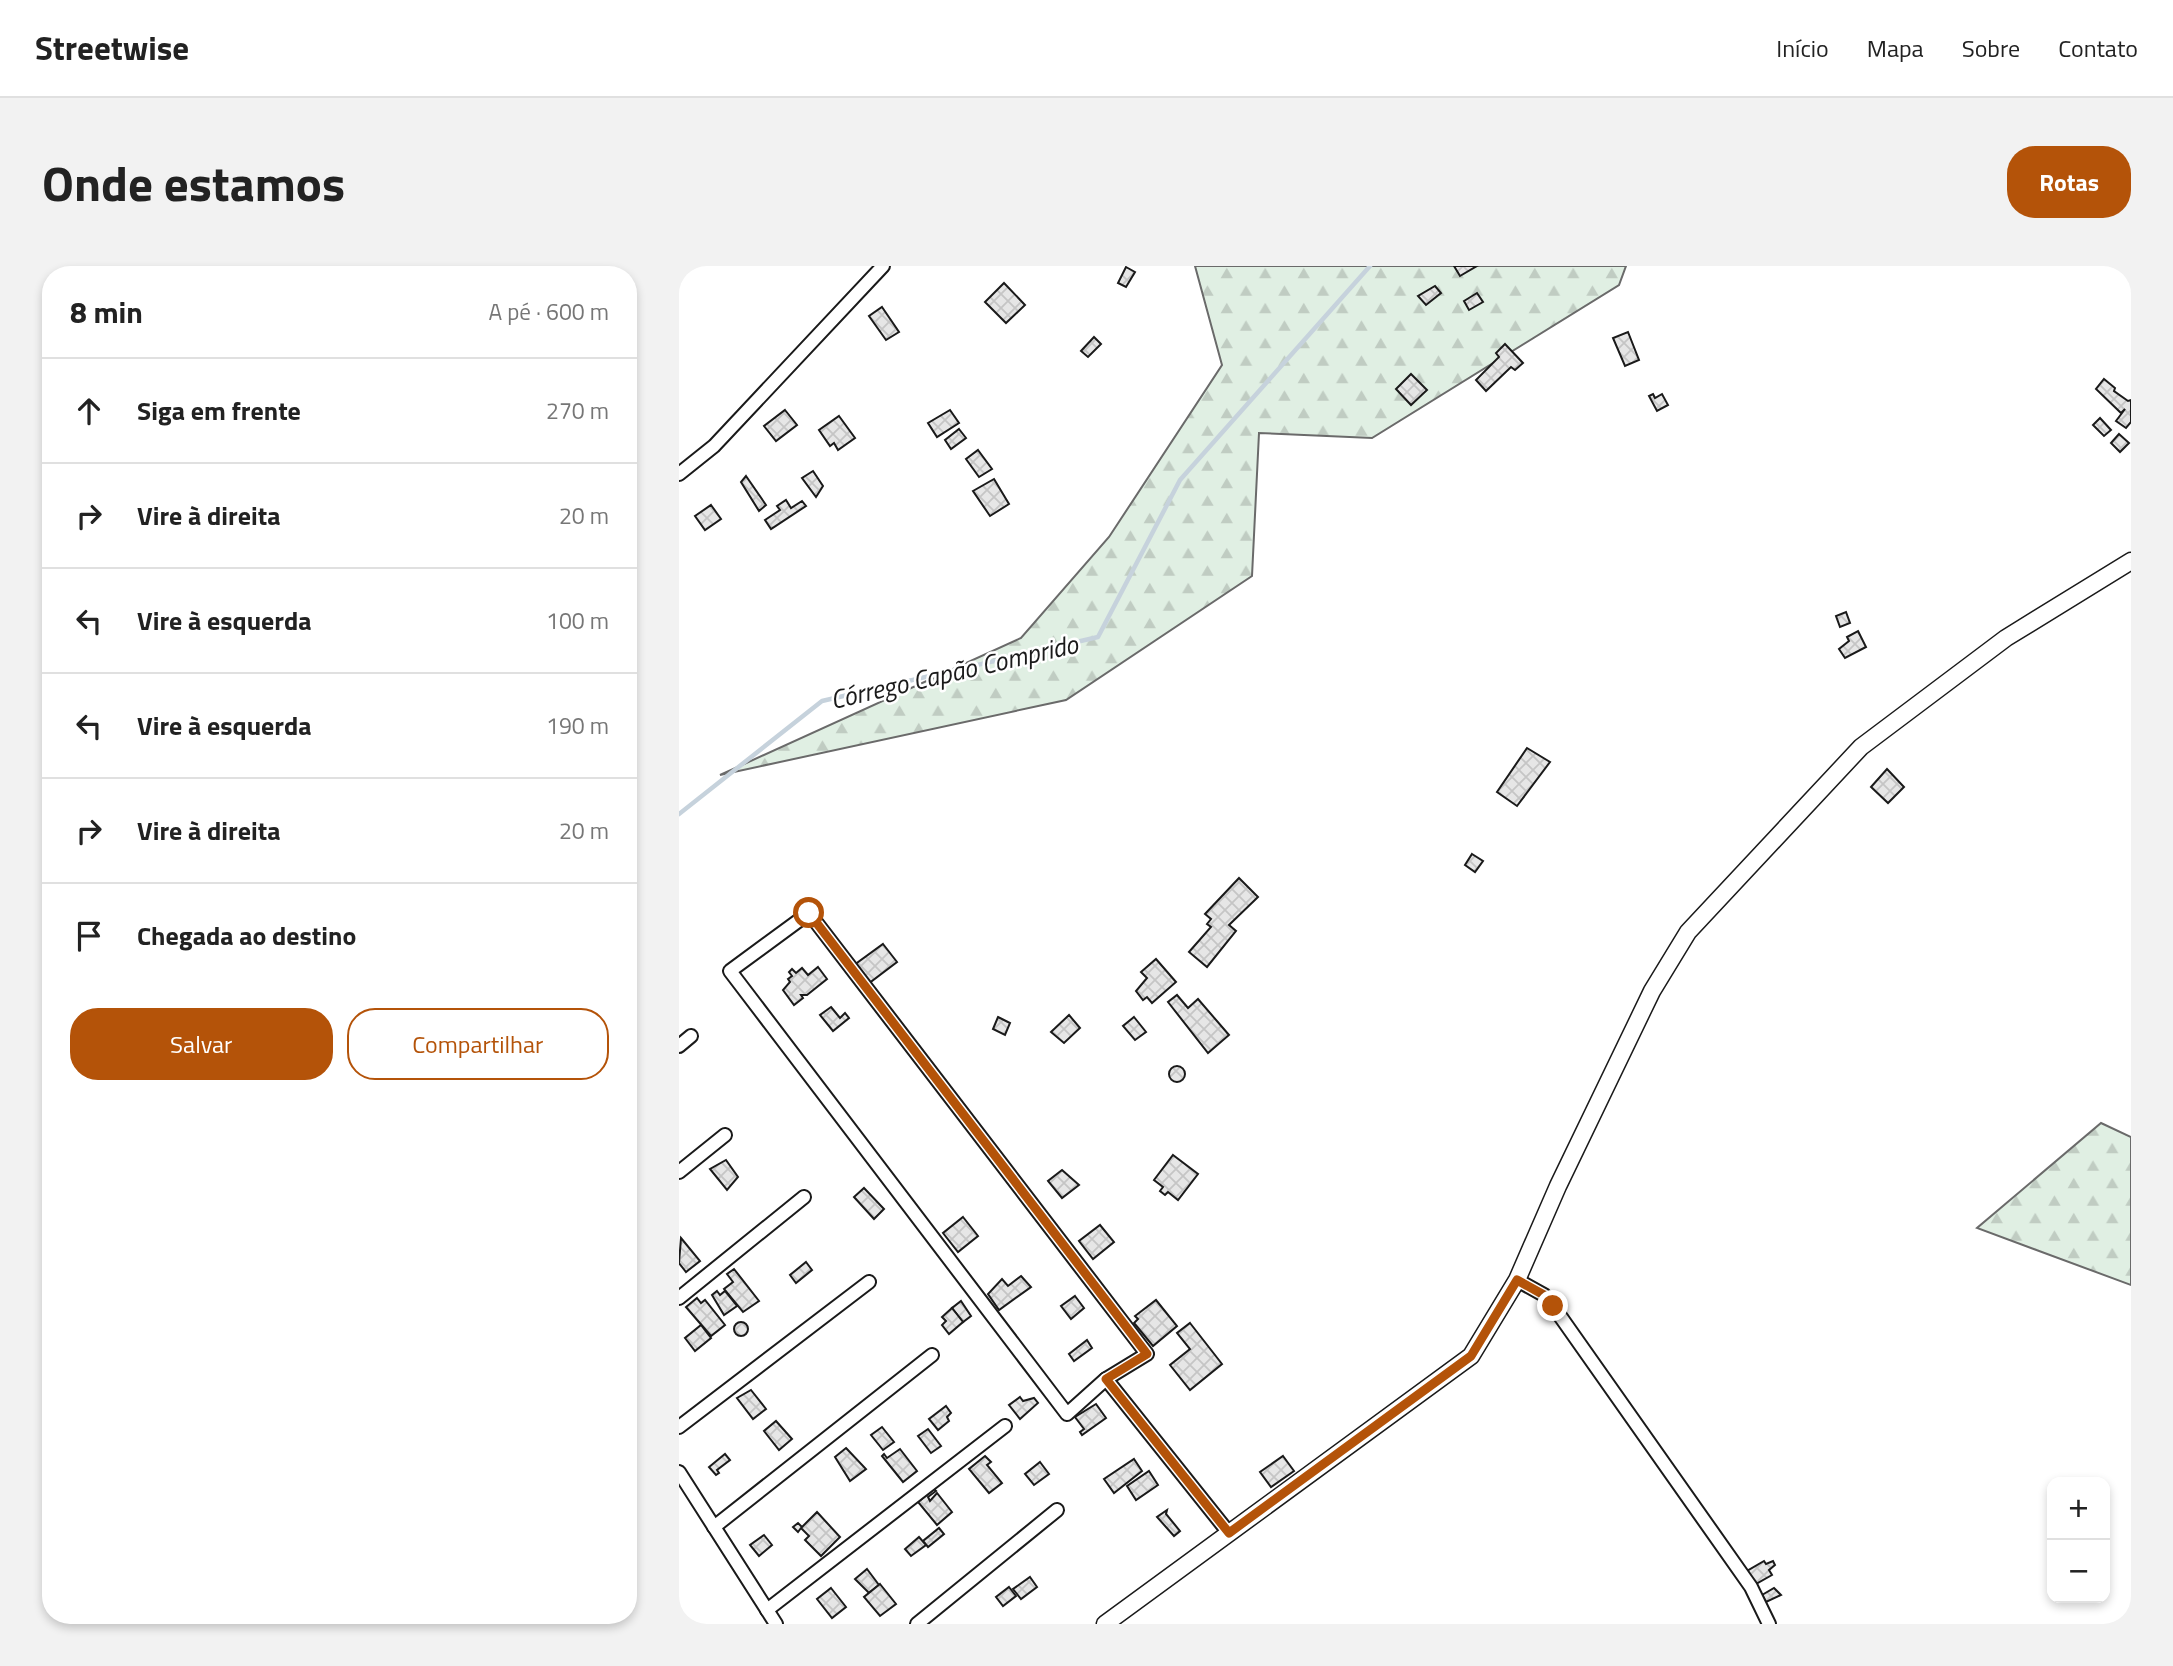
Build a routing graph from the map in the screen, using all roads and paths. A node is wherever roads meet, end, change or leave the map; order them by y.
1 (883, 266) edge
2 (679, 474) edge
3 (2131, 561) edge
4 (691, 1036) dead end
5 (679, 1046) edge
6 (725, 1135) dead end
7 (679, 1171) edge
8 (804, 1197) dead end
9 (1517, 1280) junction
10 (869, 1282) dead end
11 (679, 1298) edge
12 (932, 1355) dead end
13 (1106, 1379) junction
14 (1005, 1426) dead end
15 (679, 1427) edge
16 (679, 1472) edge
17 (1057, 1510) dead end
18 (714, 1527) junction
19 (1229, 1533) junction
20 (767, 1610) junction
21 (776, 1624) edge
22 (917, 1624) edge
23 (1105, 1624) edge
24 (1769, 1624) edge

1 - 2 street
3 - 9 street
4 - 5 street
6 - 7 street
8 - 11 street
9 - 19 street
9 - 24 street
10 - 15 street
12 - 18 street
13 - 13 street
13 - 19 street
14 - 20 street
16 - 18 street
17 - 22 street
18 - 20 street
19 - 23 street
20 - 21 street

